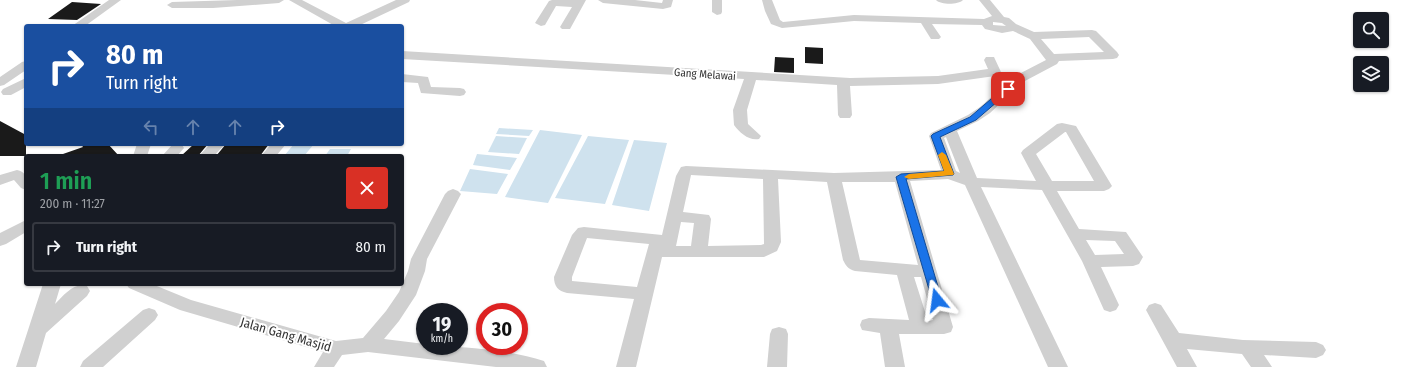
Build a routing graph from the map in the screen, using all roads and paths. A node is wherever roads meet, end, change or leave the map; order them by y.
1 (116, 0) edge
2 (279, 0) edge
3 (294, 0) edge
4 (603, 0) edge
5 (668, 0) edge
6 (717, 0) edge
7 (767, 0) edge
8 (942, 0) edge
9 (958, 0) edge
10 (984, 0) edge
11 (399, 1) edge
12 (627, 1) edge
13 (580, 2) edge
14 (172, 5) dead end
15 (717, 12) dead end
16 (1000, 19) junction
17 (925, 21) junction
18 (986, 22) junction
19 (541, 23) dead end
20 (81, 24) edge
21 (338, 24) edge
22 (353, 24) edge
23 (1012, 26) junction
24 (566, 27) dead end
25 (1031, 36) junction
26 (935, 37) dead end
27 (404, 55) edge
28 (1050, 58) junction
29 (990, 60) dead end
30 (24, 74) edge
31 (750, 76) junction
32 (404, 78) edge
33 (843, 81) junction
34 (4, 87) edge
35 (460, 92) dead end
36 (846, 115) dead end
37 (950, 130) junction
38 (754, 136) dead end
39 (216, 146) edge
40 (276, 146) edge
41 (208, 154) edge
42 (270, 154) edge
43 (770, 174) junction
44 (950, 174) junction
45 (901, 177) junction
46 (834, 178) junction
47 (0, 180) edge
48 (971, 182) junction
49 (24, 183) edge
50 (1047, 186) junction
51 (453, 194) dead end
52 (673, 216) junction
53 (24, 226) edge
54 (1074, 234) junction
55 (0, 240) edge
56 (663, 241) junction
57 (699, 252) junction
58 (1090, 261) junction
59 (904, 271) junction
60 (929, 272) junction
61 (51, 286) edge
62 (140, 286) edge
63 (81, 292) dead end
64 (645, 294) junction
65 (1110, 305) dead end
66 (1155, 310) dead end
67 (149, 315) dead end
68 (868, 325) dead end
69 (888, 327) junction
70 (921, 328) junction
71 (38, 330) junction
72 (779, 334) dead end
73 (1173, 340) junction
74 (368, 346) junction
75 (1247, 347) junction
76 (336, 348) junction
77 (1316, 350) dead end
78 (26, 367) edge
79 (90, 367) edge
80 (324, 367) edge
81 (537, 367) edge
82 (626, 367) edge
83 (777, 367) edge
84 (895, 367) edge
85 (1058, 367) edge
86 (1187, 367) edge
87 (1262, 367) edge

1 - 20 street
2 - 14 street
3 - 21 street
4 - 12 street
5 - 12 street
6 - 15 street
7 - 17 street
8 - 9 street
10 - 16 street
11 - 22 street
13 - 19 street
13 - 24 street
16 - 18 street
16 - 23 street
17 - 18 street
17 - 26 street
18 - 23 street
23 - 25 street
25 - 28 street
25 - 28 street
27 - 31 street, Gang Melawai
28 - 37 street
29 - 33 street, Gang Melawai
30 - 34 street
31 - 33 street, Gang Melawai
31 - 38 street
32 - 35 street
33 - 36 street
37 - 44 street
37 - 48 street
39 - 41 street
40 - 42 street
43 - 46 street
43 - 52 street
43 - 57 street
44 - 45 street
44 - 48 street
45 - 46 street
45 - 60 street
46 - 59 street
47 - 49 street
48 - 50 street
48 - 85 street
50 - 50 street
50 - 54 street
51 - 74 street
52 - 56 street
52 - 57 street
53 - 55 street
54 - 58 street
54 - 58 street
56 - 57 street
56 - 64 street
56 - 64 street
58 - 65 street
59 - 60 street
59 - 70 street
60 - 70 street
61 - 71 street
62 - 76 street, Jalan Gang Masjid
63 - 71 street
64 - 82 street
66 - 73 street
67 - 79 street
68 - 69 street
69 - 70 street
69 - 84 street
71 - 78 street
72 - 83 street
73 - 75 street
73 - 86 street
74 - 76 street, Jalan Gang Masjid
74 - 81 street, Jalan Gang Masjid
75 - 77 street
75 - 87 street
76 - 80 street

